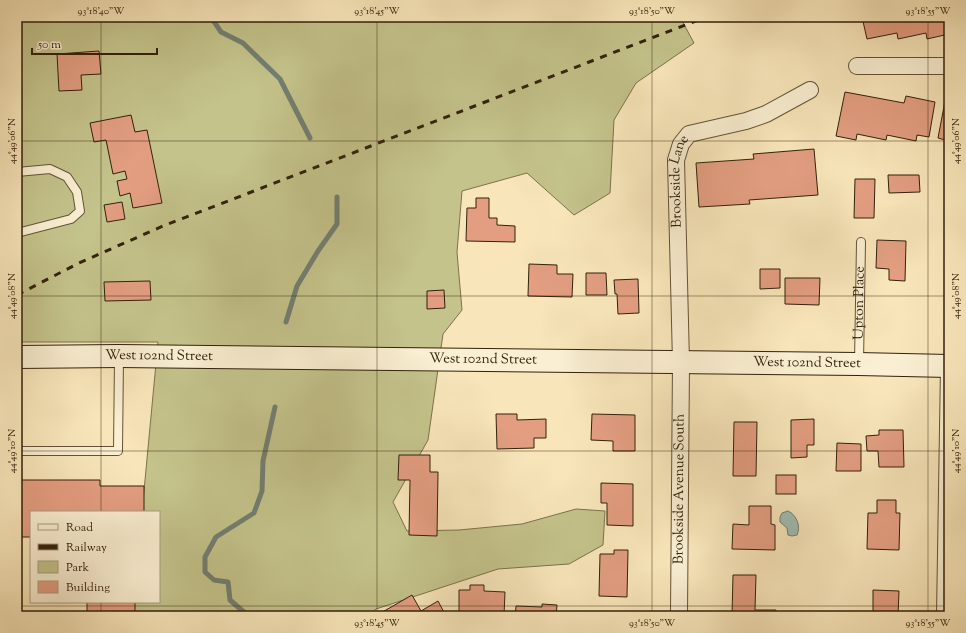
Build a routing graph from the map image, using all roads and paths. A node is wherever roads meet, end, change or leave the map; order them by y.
1 (857, 66) dead end
2 (949, 66) edge
3 (810, 90) dead end
4 (17, 172) edge
5 (17, 233) edge
6 (861, 242) dead end
7 (119, 356) junction
8 (17, 357) edge
9 (681, 362) junction
10 (858, 364) junction
11 (949, 366) edge
12 (17, 451) edge
13 (679, 616) edge
14 (945, 616) edge

1 - 2 street
3 - 9 street, Brookside Lane
4 - 5 lane
6 - 10 lane, Upton Place
7 - 8 street, West 102nd Street
7 - 9 street, West 102nd Street
7 - 12 lane
9 - 10 street, West 102nd Street
9 - 13 street, Brookside Avenue South
10 - 11 street, West 102nd Street
11 - 14 street

